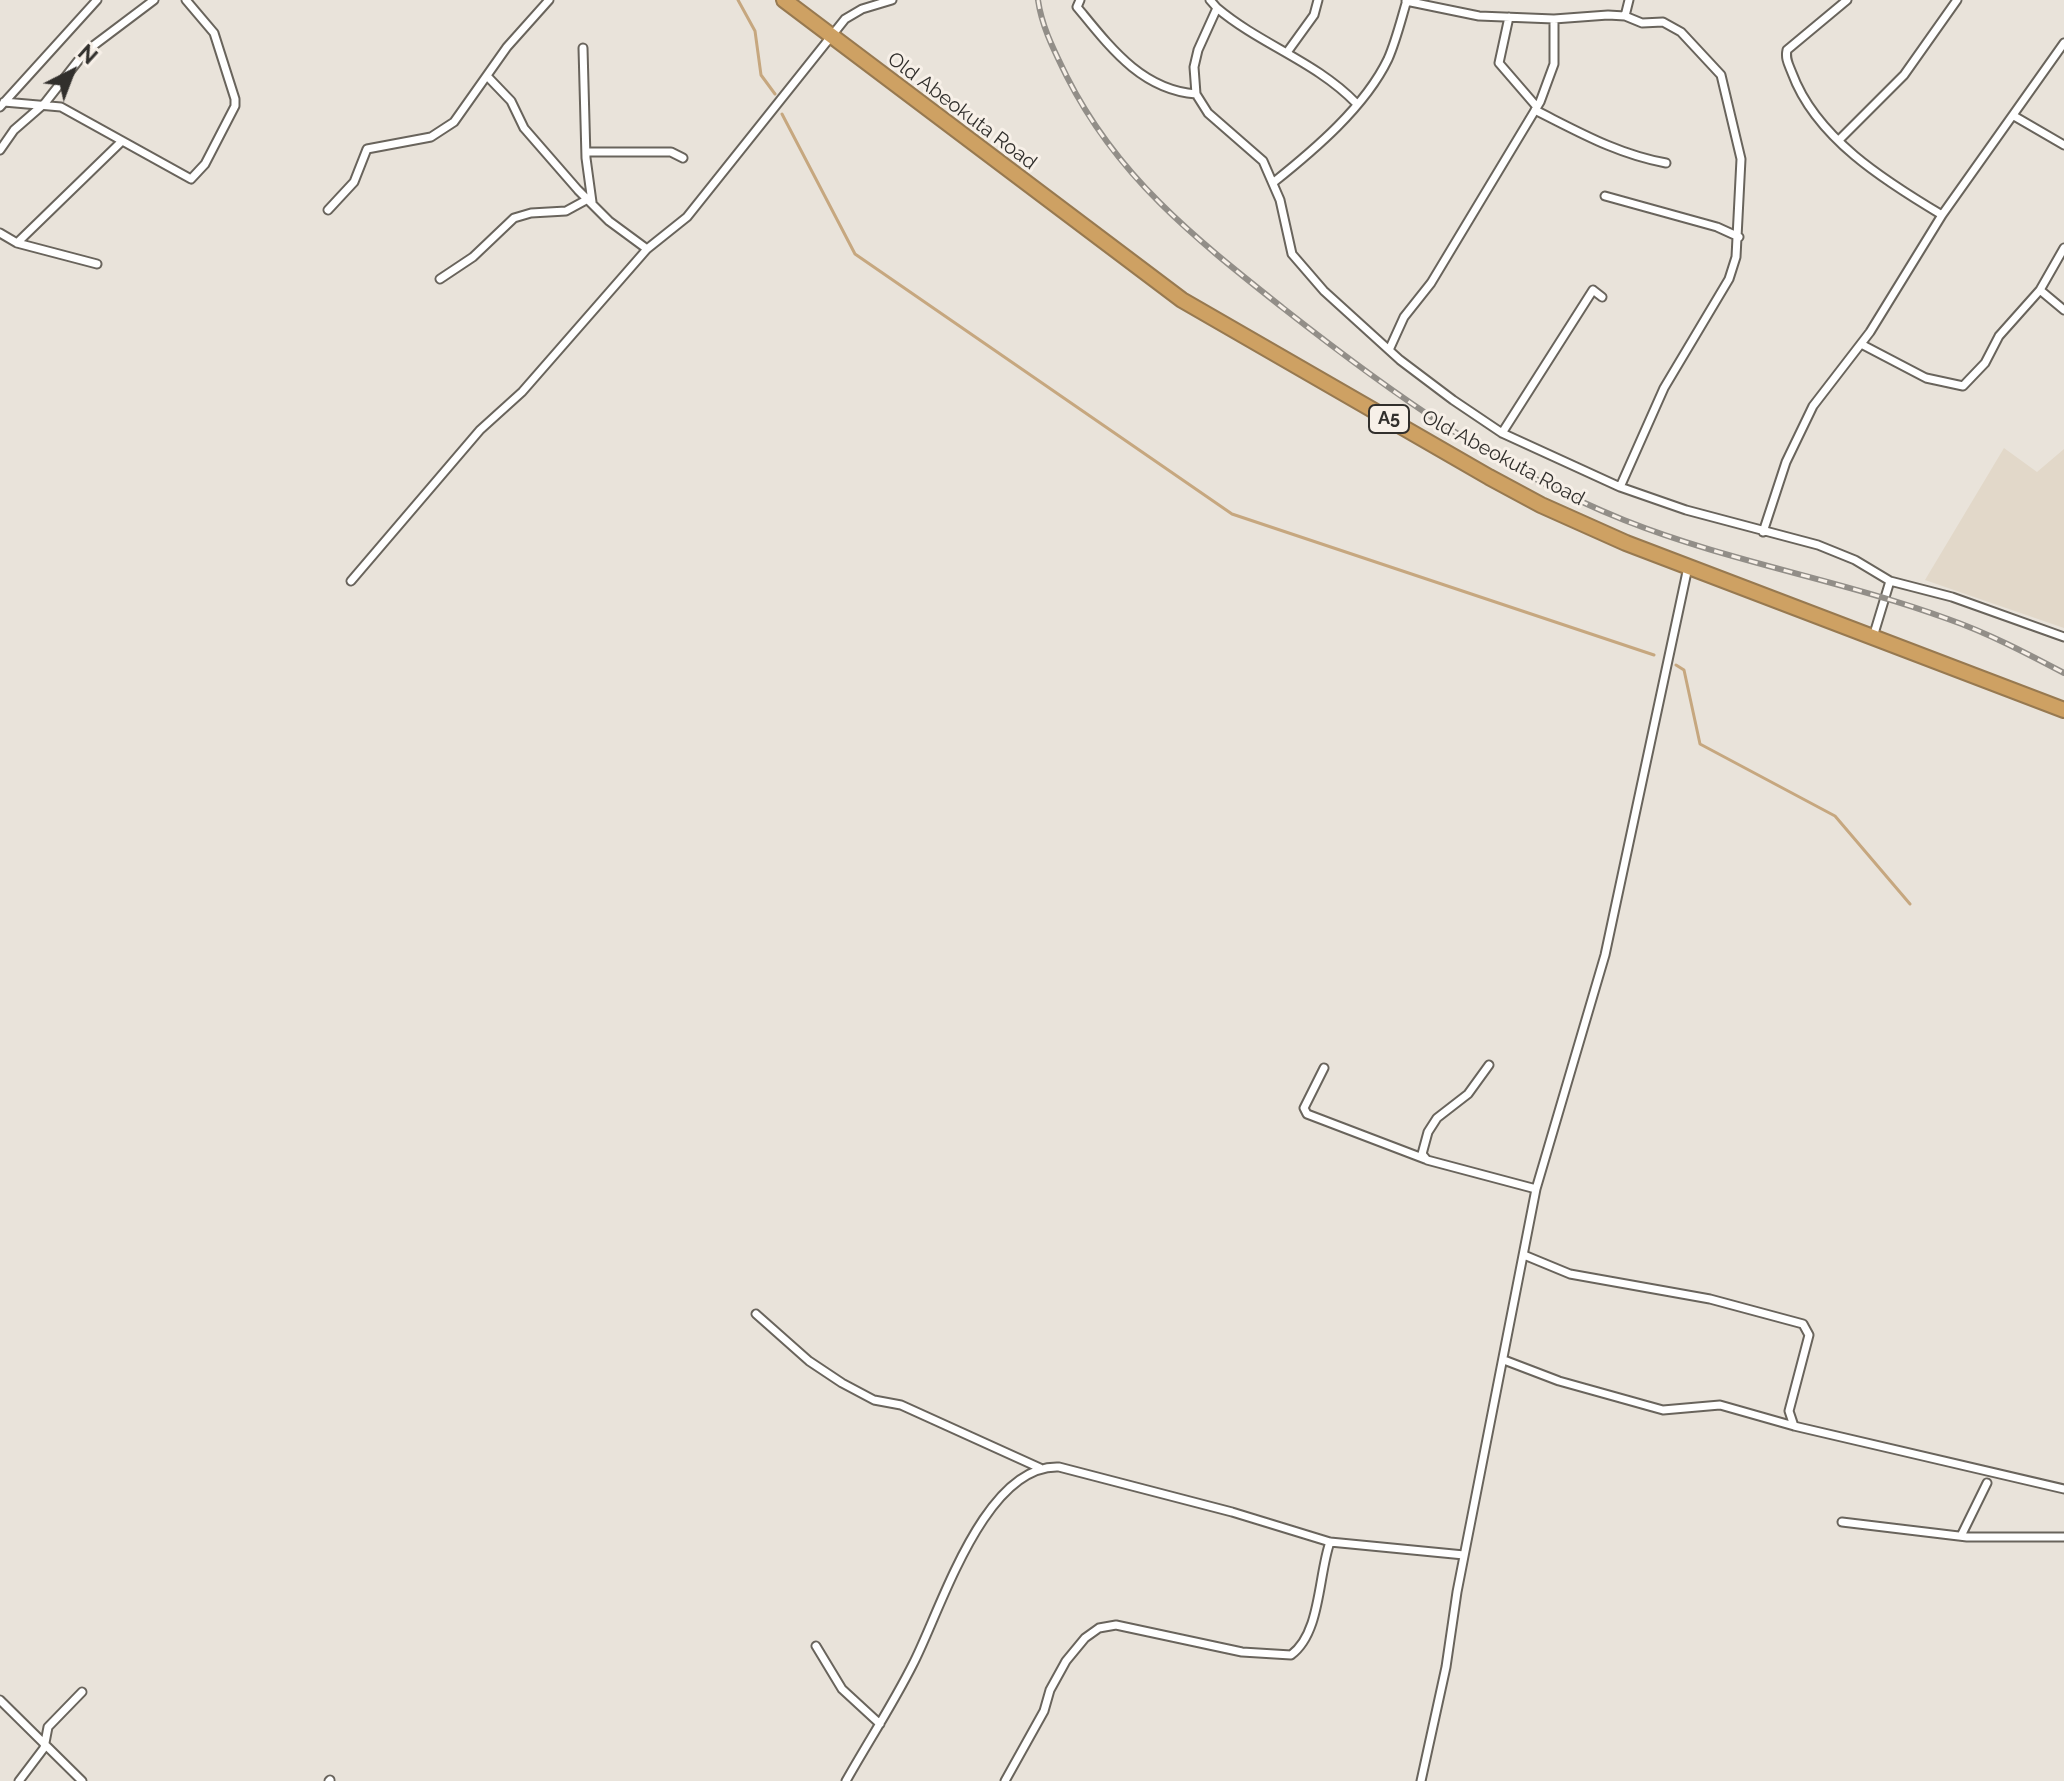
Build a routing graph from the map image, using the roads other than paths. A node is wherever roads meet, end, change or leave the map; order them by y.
1 (154, 0) edge
2 (186, 0) edge
3 (549, 0) edge
4 (784, 0) edge
5 (892, 0) edge
6 (1080, 0) edge
7 (1210, 0) edge
8 (1318, 0) edge
9 (1629, 0) edge
10 (1847, 0) edge
11 (1957, 0) edge
12 (94, 1) edge
13 (1407, 1) edge
14 (1217, 8) junction
15 (1625, 16) junction
16 (1509, 17) junction
17 (1554, 19) junction
18 (831, 36) junction
19 (2064, 43) edge
20 (583, 48) dead end
21 (1288, 51) junction
22 (487, 76) junction
23 (1196, 94) junction
24 (45, 103) junction
25 (1356, 103) junction
26 (2, 105) edge
27 (1536, 109) junction
28 (2014, 116) junction
29 (1839, 140) junction
30 (121, 142) junction
31 (2064, 145) edge
32 (0, 150) edge
33 (586, 152) junction
34 (683, 158) dead end
35 (1666, 163) dead end
36 (1274, 182) junction
37 (1605, 196) dead end
38 (590, 201) junction
39 (328, 210) dead end
40 (1942, 215) junction
41 (0, 233) edge
42 (1739, 237) junction
43 (17, 243) junction
44 (2064, 248) edge
45 (647, 249) junction
46 (97, 264) dead end
47 (440, 279) dead end
48 (2040, 290) junction
49 (1602, 297) dead end
50 (2064, 310) edge
51 (1861, 344) junction
52 (1389, 350) junction
53 (1502, 433) junction
54 (1620, 487) junction
55 (1763, 532) junction
56 (1688, 565) junction
57 (351, 581) dead end
58 (1890, 581) junction
59 (1873, 637) junction
60 (2064, 637) edge
61 (2064, 710) edge
62 (1489, 1065) dead end
63 (1324, 1068) dead end
64 (1427, 1160) junction
65 (1536, 1189) junction
66 (1524, 1255) junction
67 (756, 1314) dead end
68 (1504, 1360) junction
69 (1794, 1426) junction
70 (1040, 1468) junction
71 (1987, 1483) dead end
72 (2064, 1489) edge
73 (1842, 1522) dead end
74 (1961, 1536) junction
75 (2064, 1537) edge
76 (1330, 1542) junction
77 (1464, 1555) junction
78 (816, 1646) dead end
79 (82, 1692) dead end
80 (0, 1700) edge
81 (880, 1724) junction
82 (43, 1742) junction
83 (19, 1781) edge
84 (82, 1781) edge
85 (846, 1781) edge
86 (1005, 1781) edge
87 (1421, 1781) edge

1 - 24 street
2 - 30 street
3 - 22 street
4 - 18 highway, Old Abeokuta Road / A5
5 - 18 street
6 - 23 street
7 - 14 street
8 - 21 street
9 - 15 street
10 - 29 street
11 - 29 street
12 - 26 street
13 - 16 street
13 - 25 street
14 - 21 street
14 - 23 street
15 - 17 street
15 - 42 street
16 - 17 street
16 - 27 street
17 - 27 street
18 - 45 street
18 - 56 highway, Old Abeokuta Road / A5
19 - 28 street
20 - 33 street
21 - 25 street
22 - 38 street
22 - 39 street
23 - 36 street
24 - 26 street
24 - 30 street
24 - 32 street
25 - 36 street
27 - 35 street
27 - 52 street
28 - 31 street
28 - 40 street
29 - 40 street
30 - 43 street
33 - 34 street
33 - 38 street
36 - 52 street
37 - 42 street
38 - 45 street
38 - 47 street
40 - 51 street
41 - 43 street
42 - 54 street
43 - 46 street
44 - 48 street
45 - 57 street
48 - 50 street
48 - 51 street
49 - 53 street
51 - 55 street
52 - 53 street
53 - 54 street
54 - 55 street
55 - 58 street
56 - 59 highway, Old Abeokuta Road / A5
56 - 65 street
58 - 59 street
58 - 60 street
59 - 61 highway, Old Abeokuta Road / A5
62 - 64 street
63 - 64 street
64 - 65 street
65 - 66 street
66 - 68 street
66 - 69 street
67 - 70 street
68 - 69 street
68 - 77 street
69 - 72 street
70 - 76 street
70 - 81 street
71 - 74 street
73 - 74 street
74 - 75 street
76 - 77 street
76 - 86 street
77 - 87 street
78 - 81 street
79 - 82 street
80 - 82 street
81 - 85 street
82 - 83 street
82 - 84 street

